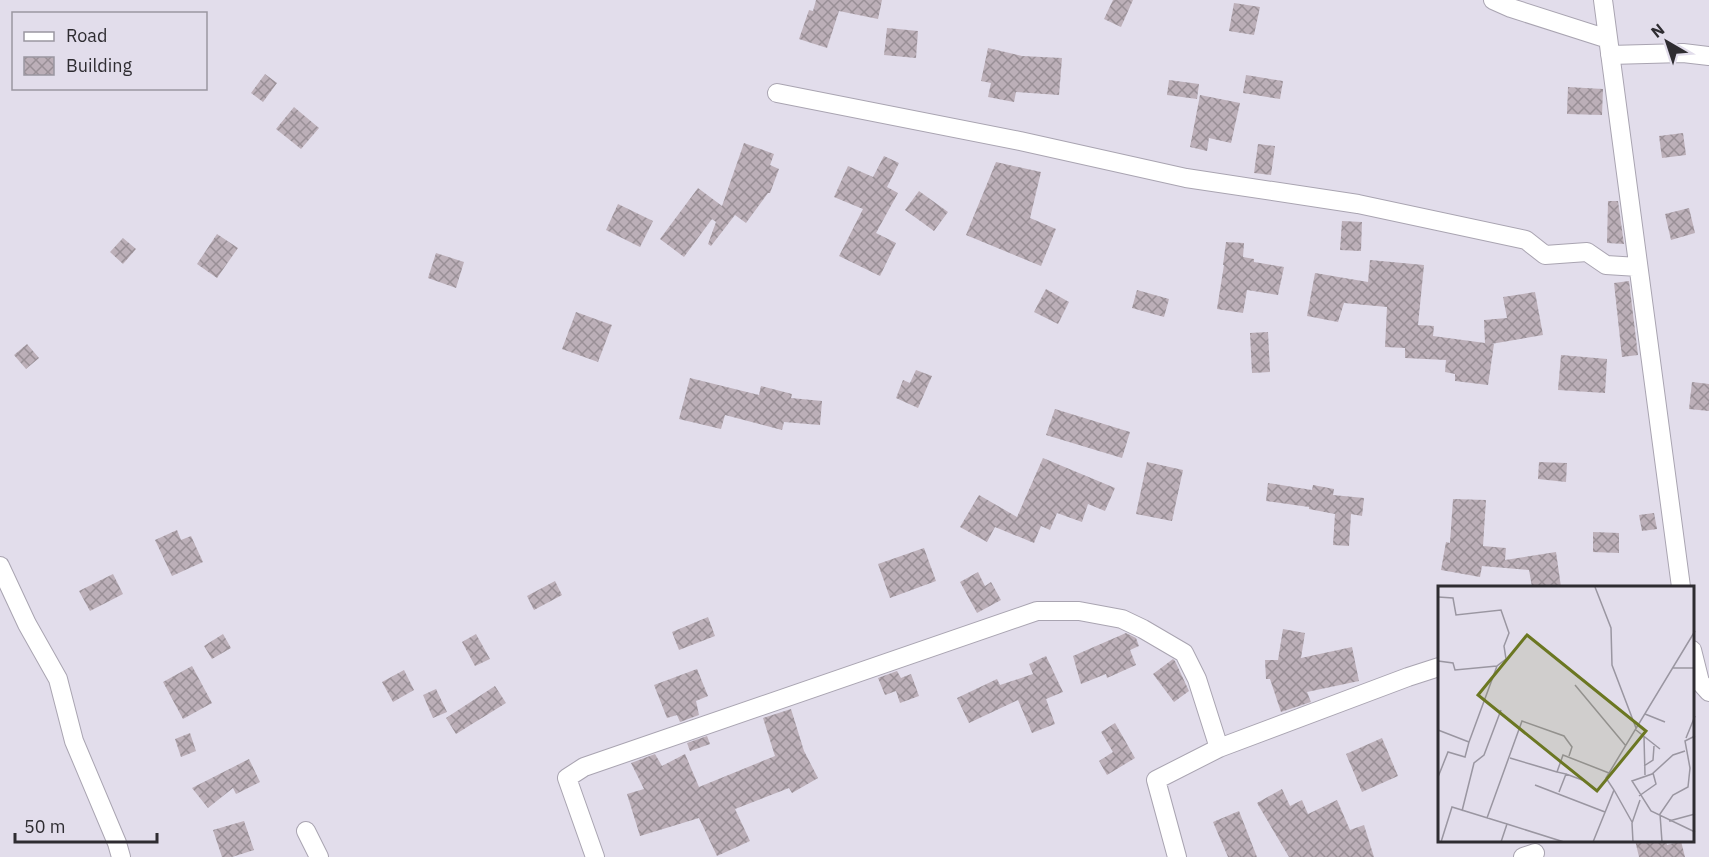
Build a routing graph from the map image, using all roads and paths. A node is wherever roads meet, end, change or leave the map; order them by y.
1 (1493, 0) edge
2 (1603, 0) edge
3 (1609, 47) junction
4 (1709, 56) edge
5 (777, 93) dead end
6 (1638, 267) junction
7 (0, 566) edge
8 (1681, 586) edge
9 (1694, 658) edge
10 (1438, 667) edge
11 (1709, 692) edge
12 (1220, 748) junction
13 (306, 831) dead end
14 (121, 857) edge
15 (319, 857) edge
16 (595, 857) edge
17 (1177, 857) edge

1 - 3 street
2 - 3 street
3 - 4 street
3 - 6 street
5 - 6 street
6 - 8 street
7 - 14 street
9 - 11 street
10 - 12 street
12 - 16 street
12 - 17 street
13 - 15 street

